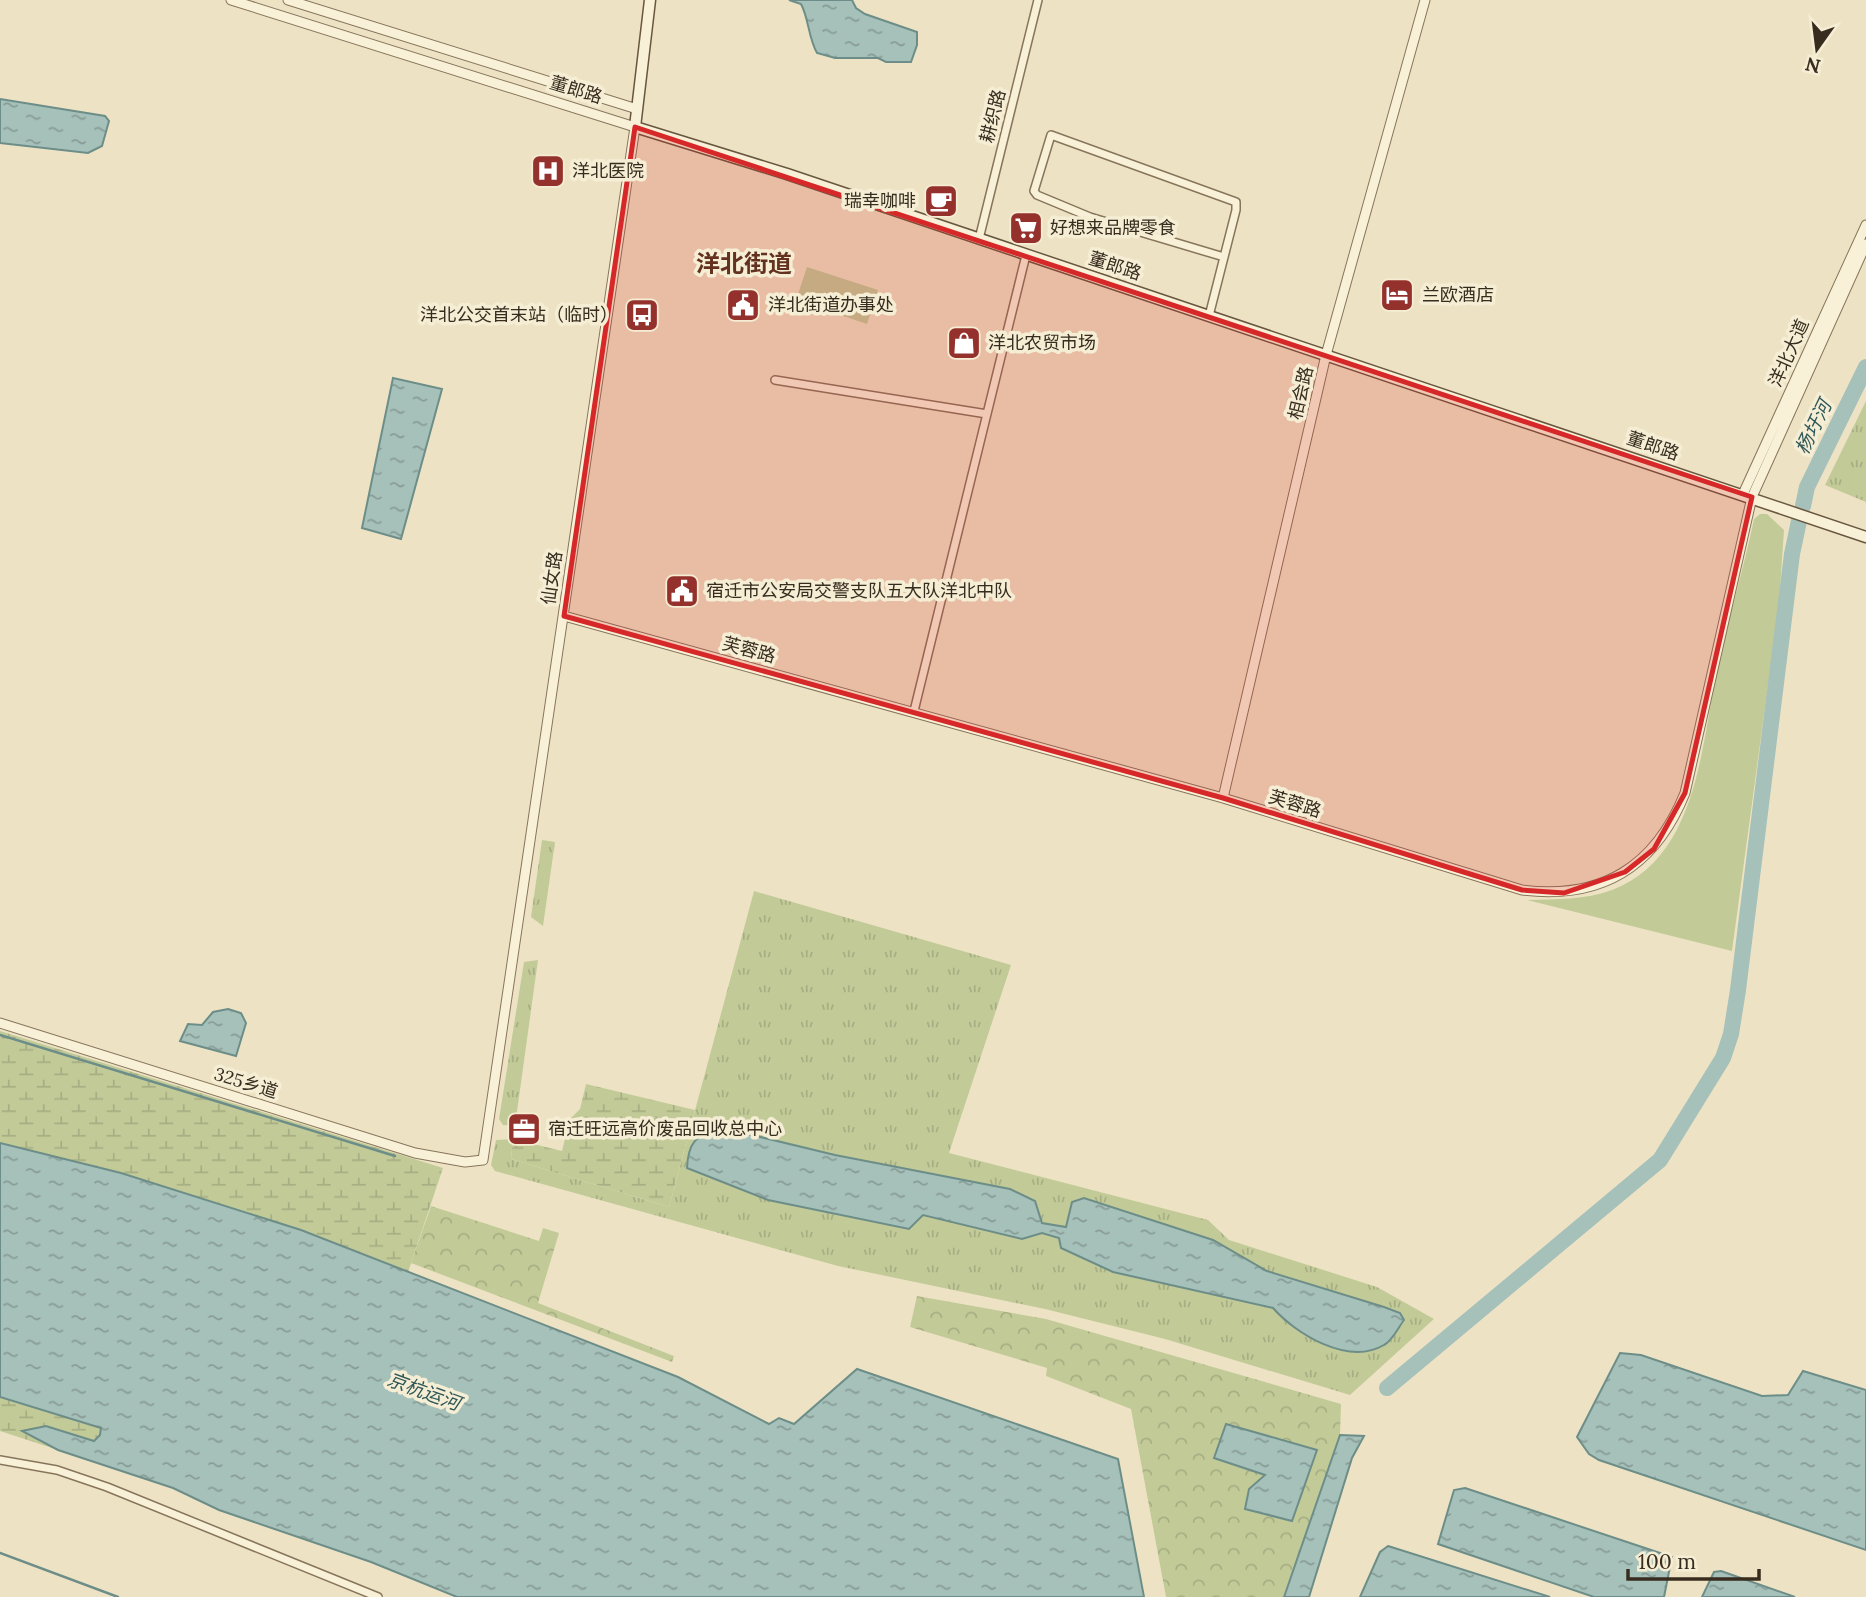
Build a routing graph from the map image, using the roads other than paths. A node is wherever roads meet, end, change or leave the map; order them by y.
1 (231, 0) edge
2 (288, 0) edge
3 (650, 0) edge
4 (1038, 0) edge
5 (1425, 0) edge
6 (637, 109) junction
7 (635, 127) junction
8 (1866, 226) edge
9 (979, 239) junction
10 (1866, 244) edge
11 (1026, 255) junction
12 (1224, 257) junction
13 (1209, 316) junction
14 (1326, 355) junction
15 (775, 380) dead end
16 (987, 414) junction
17 (1747, 496) junction
18 (1866, 537) edge
19 (564, 616) junction
20 (914, 711) junction
21 (1223, 798) junction
22 (0, 1023) edge
23 (484, 1160) joint
24 (0, 1460) edge
25 (378, 1597) edge

1 - 7 street, 董郎路
2 - 6 street, 董郎路
3 - 6 main road, 仙女路
4 - 9 street, 耕织路
5 - 14 street, 相会路
6 - 7 main road, 仙女路
7 - 9 main road, 董郎路
7 - 19 street, 仙女路
8 - 17 street, 洋北大道
9 - 11 main road, 董郎路
10 - 17 street, 洋北大道
11 - 13 main road, 董郎路
11 - 16 street
12 - 12 street
12 - 13 street
13 - 14 main road, 董郎路
14 - 17 main road, 董郎路
14 - 21 street, 相会路
15 - 16 street
16 - 20 street
17 - 18 main road, 董郎路
17 - 21 street, 芙蓉路
19 - 20 street, 芙蓉路
19 - 23 street, 仙女路
20 - 21 street, 芙蓉路
22 - 23 street, 325乡道
24 - 25 street

